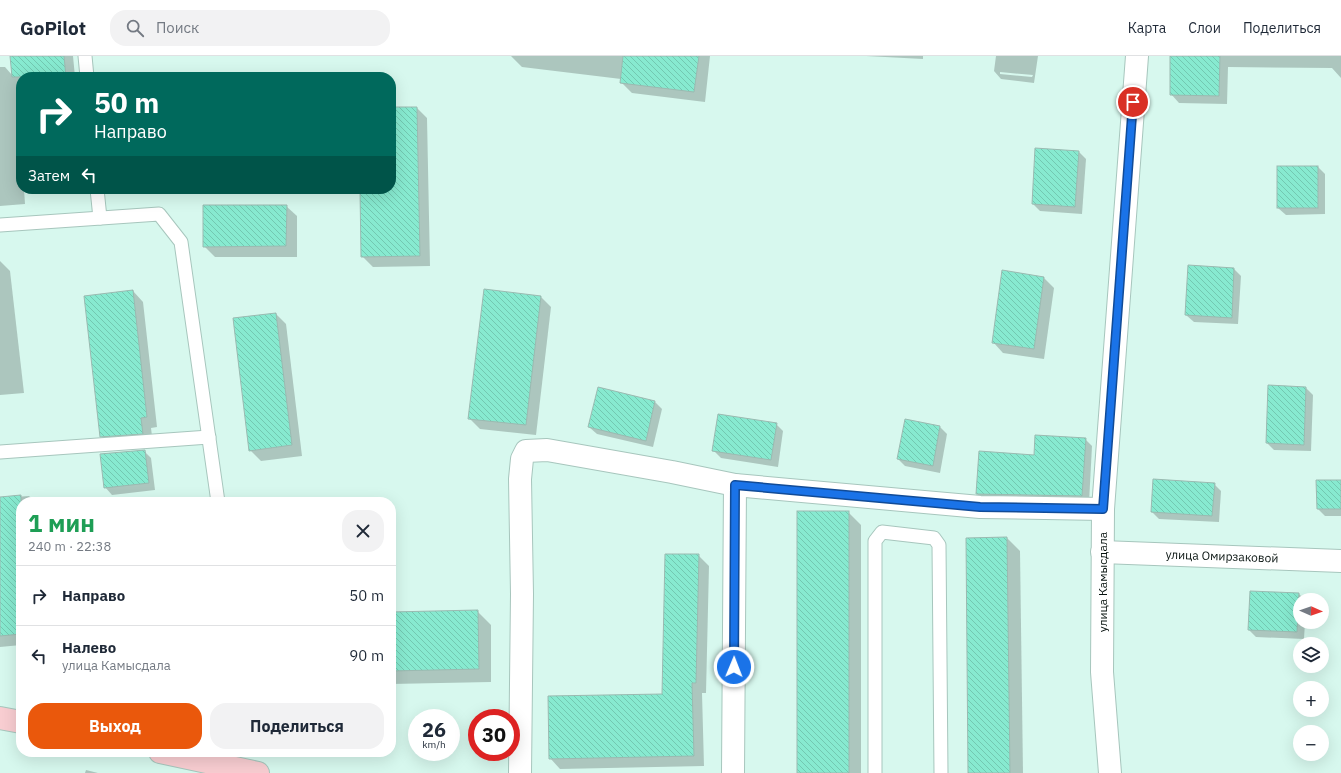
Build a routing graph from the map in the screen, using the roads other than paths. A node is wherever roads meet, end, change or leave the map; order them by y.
1 (85, 56) edge
2 (1137, 56) edge
3 (87, 72) edge
4 (98, 194) edge
5 (100, 218) junction
6 (0, 225) edge
7 (209, 437) junction
8 (0, 452) edge
9 (735, 485) junction
10 (217, 497) edge
11 (1103, 509) junction
12 (1102, 552) junction
13 (1341, 561) edge
14 (0, 718) edge
15 (16, 721) edge
16 (213, 758) edge
17 (258, 773) edge
18 (520, 773) edge
19 (733, 773) edge
20 (875, 773) edge
21 (941, 773) edge
22 (1110, 773) edge

1 - 3 lane
2 - 11 street, улица Камысдала
4 - 5 lane
5 - 6 lane
5 - 7 lane
7 - 8 lane
7 - 10 lane
9 - 11 street
9 - 18 street
9 - 19 street
11 - 12 street, улица Камысдала
12 - 13 street, улица Омирзаковой
12 - 22 street, улица Камысдала
14 - 15 main road
16 - 17 main road
20 - 21 lane

